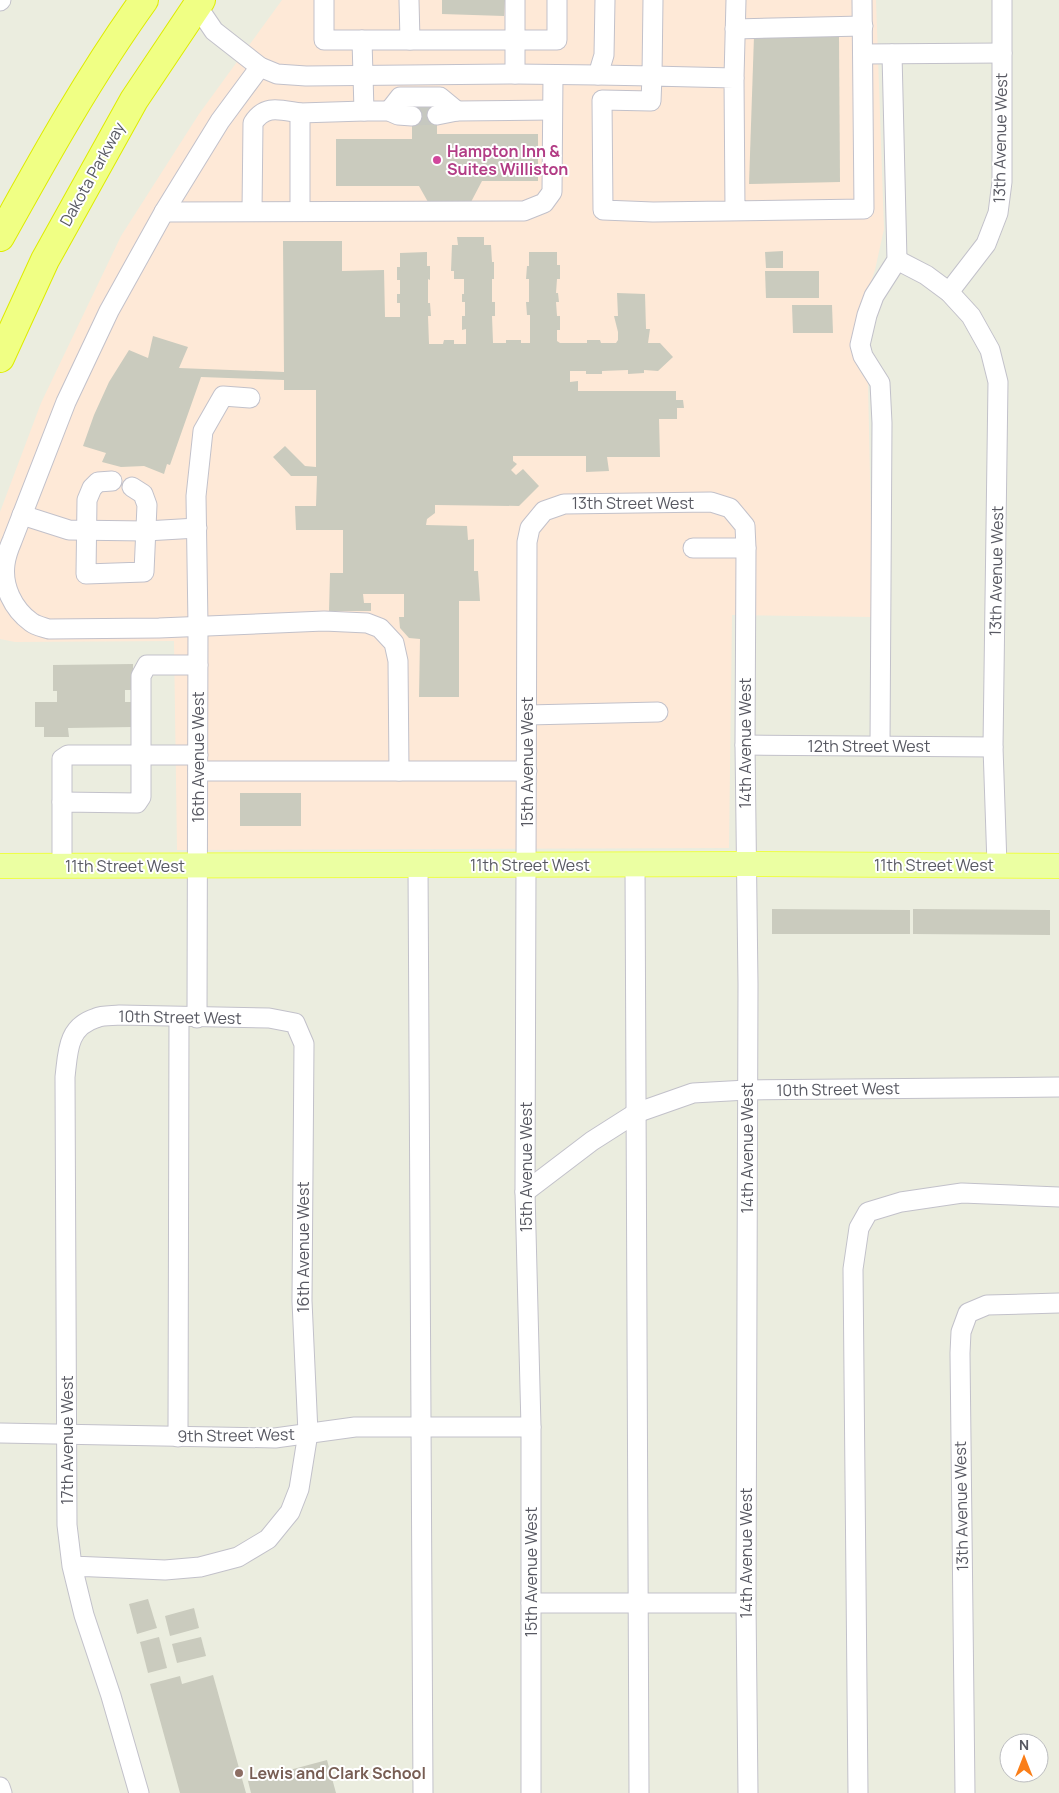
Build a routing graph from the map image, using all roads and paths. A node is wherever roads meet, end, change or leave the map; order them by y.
1 (144, 0) edge
2 (324, 0) edge
3 (409, 0) edge
4 (515, 0) edge
5 (557, 0) edge
6 (605, 0) edge
7 (653, 0) edge
8 (736, 0) edge
9 (862, 0) edge
10 (1002, 0) edge
11 (199, 3) edge
12 (863, 26) junction
13 (735, 29) junction
14 (362, 40) junction
15 (410, 40) junction
16 (515, 40) junction
17 (1002, 53) junction
18 (863, 54) junction
19 (887, 54) junction
20 (260, 67) junction
21 (515, 74) junction
22 (552, 75) junction
23 (363, 76) junction
24 (598, 76) junction
25 (652, 76) junction
26 (734, 78) junction
27 (457, 110) junction
28 (552, 110) junction
29 (364, 111) junction
30 (389, 111) junction
31 (300, 113) junction
32 (437, 115) tunnel mouth
33 (412, 116) tunnel mouth
34 (735, 210) junction
35 (300, 211) junction
36 (164, 212) junction
37 (252, 212) junction
38 (0, 238) edge
39 (897, 260) junction
40 (949, 292) junction
41 (0, 358) edge
42 (250, 398) dead end
43 (112, 482) dead end
44 (132, 487) dead end
45 (730, 508) joint
46 (22, 515) junction
47 (197, 528) junction
48 (86, 529) junction
49 (146, 531) junction
50 (527, 542) joint
51 (693, 548) dead end
52 (746, 548) junction
53 (198, 625) junction
54 (198, 665) junction
55 (658, 712) dead end
56 (527, 715) junction
57 (745, 745) junction
58 (880, 746) junction
59 (994, 747) junction
60 (141, 754) junction
61 (198, 763) junction
62 (399, 770) junction
63 (527, 771) junction
64 (62, 802) junction
65 (746, 864) junction
66 (418, 865) junction
67 (526, 865) junction
68 (635, 865) junction
69 (0, 866) edge
70 (62, 866) junction
71 (197, 866) junction
72 (996, 866) junction
73 (1059, 866) edge
74 (188, 1018) junction
75 (305, 1062) joint
76 (65, 1077) joint
77 (1059, 1087) edge
78 (747, 1090) junction
79 (636, 1113) junction
80 (525, 1192) junction
81 (1059, 1197) edge
82 (1059, 1303) edge
83 (422, 1427) junction
84 (531, 1427) junction
85 (0, 1433) edge
86 (308, 1433) junction
87 (67, 1434) junction
88 (178, 1436) junction
89 (72, 1566) junction
90 (531, 1603) junction
91 (638, 1603) junction
92 (746, 1603) junction
93 (0, 1787) edge
94 (2, 1793) edge
95 (139, 1793) edge
96 (423, 1793) edge
97 (531, 1793) edge
98 (639, 1793) edge
99 (748, 1793) edge
100 (858, 1793) edge
101 (964, 1793) edge

1 - 38 highway
2 - 14 street
3 - 15 street
4 - 16 street
5 - 16 street
6 - 24 street
7 - 25 street
8 - 13 street
9 - 12 street
10 - 17 street, 13th Avenue West
11 - 20 street
11 - 41 highway, Dakota Parkway
12 - 13 street
12 - 18 street
13 - 26 street
14 - 15 street
14 - 23 street
15 - 16 street
16 - 21 street
17 - 19 street
17 - 40 street, 13th Avenue West
18 - 19 street
18 - 34 street
19 - 39 street
20 - 23 street
20 - 36 street
21 - 22 street
21 - 23 street
22 - 24 street
22 - 28 street
23 - 29 street
24 - 25 street
25 - 26 street
25 - 34 street
26 - 34 street
27 - 28 street
27 - 30 street
27 - 32 street
28 - 35 street
29 - 30 street
29 - 31 street
30 - 33 street
31 - 35 street
31 - 37 street
35 - 37 street
36 - 37 street
36 - 46 street
39 - 40 street, 13th Avenue West
39 - 58 street
40 - 59 street, 13th Avenue West
42 - 47 street, 16th Avenue West
43 - 48 street
44 - 49 street
45 - 50 street, 13th Street West
45 - 52 street, 14th Avenue West
46 - 48 street
46 - 53 street
47 - 49 street
47 - 53 street, 16th Avenue West
48 - 49 street
48 - 49 street
50 - 56 street, 15th Avenue West
51 - 52 street
52 - 57 street, 14th Avenue West
53 - 54 street, 16th Avenue West
53 - 62 street
54 - 60 street
54 - 61 street, 16th Avenue West
55 - 56 street
56 - 63 street, 15th Avenue West
57 - 58 street, 12th Street West
57 - 65 street, 14th Avenue West
58 - 59 street, 12th Street West
59 - 72 street, 13th Avenue West
60 - 61 street
60 - 64 street
60 - 64 street
61 - 62 street
61 - 71 street, 16th Avenue West
62 - 63 street
63 - 67 street, 15th Avenue West
64 - 70 street
65 - 68 main road, 11th Street West
65 - 72 main road, 11th Street West
65 - 78 street, 14th Avenue West
66 - 67 main road, 11th Street West
66 - 71 main road, 11th Street West
66 - 83 street
67 - 68 main road, 11th Street West
67 - 80 street, 15th Avenue West
68 - 79 street
69 - 70 main road, 11th Street West
70 - 71 main road, 11th Street West
71 - 74 street, 16th Avenue West
72 - 73 main road, 11th Street West
74 - 75 street, 10th Street West
74 - 76 street, 10th Street West
74 - 88 street, 16th Avenue West
75 - 86 street, 16th Avenue West
76 - 87 street, 17th Avenue West
77 - 78 street, 10th Street West
78 - 79 street, 10th Street West
78 - 92 street, 14th Avenue West
79 - 80 street, 10th Street West
79 - 91 street
80 - 84 street, 15th Avenue West
81 - 100 street
82 - 101 street, 13th Avenue West
83 - 84 street, 9th Street West
83 - 86 street, 9th Street West
83 - 96 street
84 - 90 street, 15th Avenue West
85 - 87 street, 9th Street West
86 - 88 street, 9th Street West
86 - 89 street, 16th Avenue West
87 - 88 street, 9th Street West
87 - 89 street, 17th Avenue West
89 - 95 street, 17th Avenue West
90 - 91 street
90 - 97 street, 15th Avenue West
91 - 92 street
91 - 98 street
92 - 99 street, 14th Avenue West
93 - 94 street

